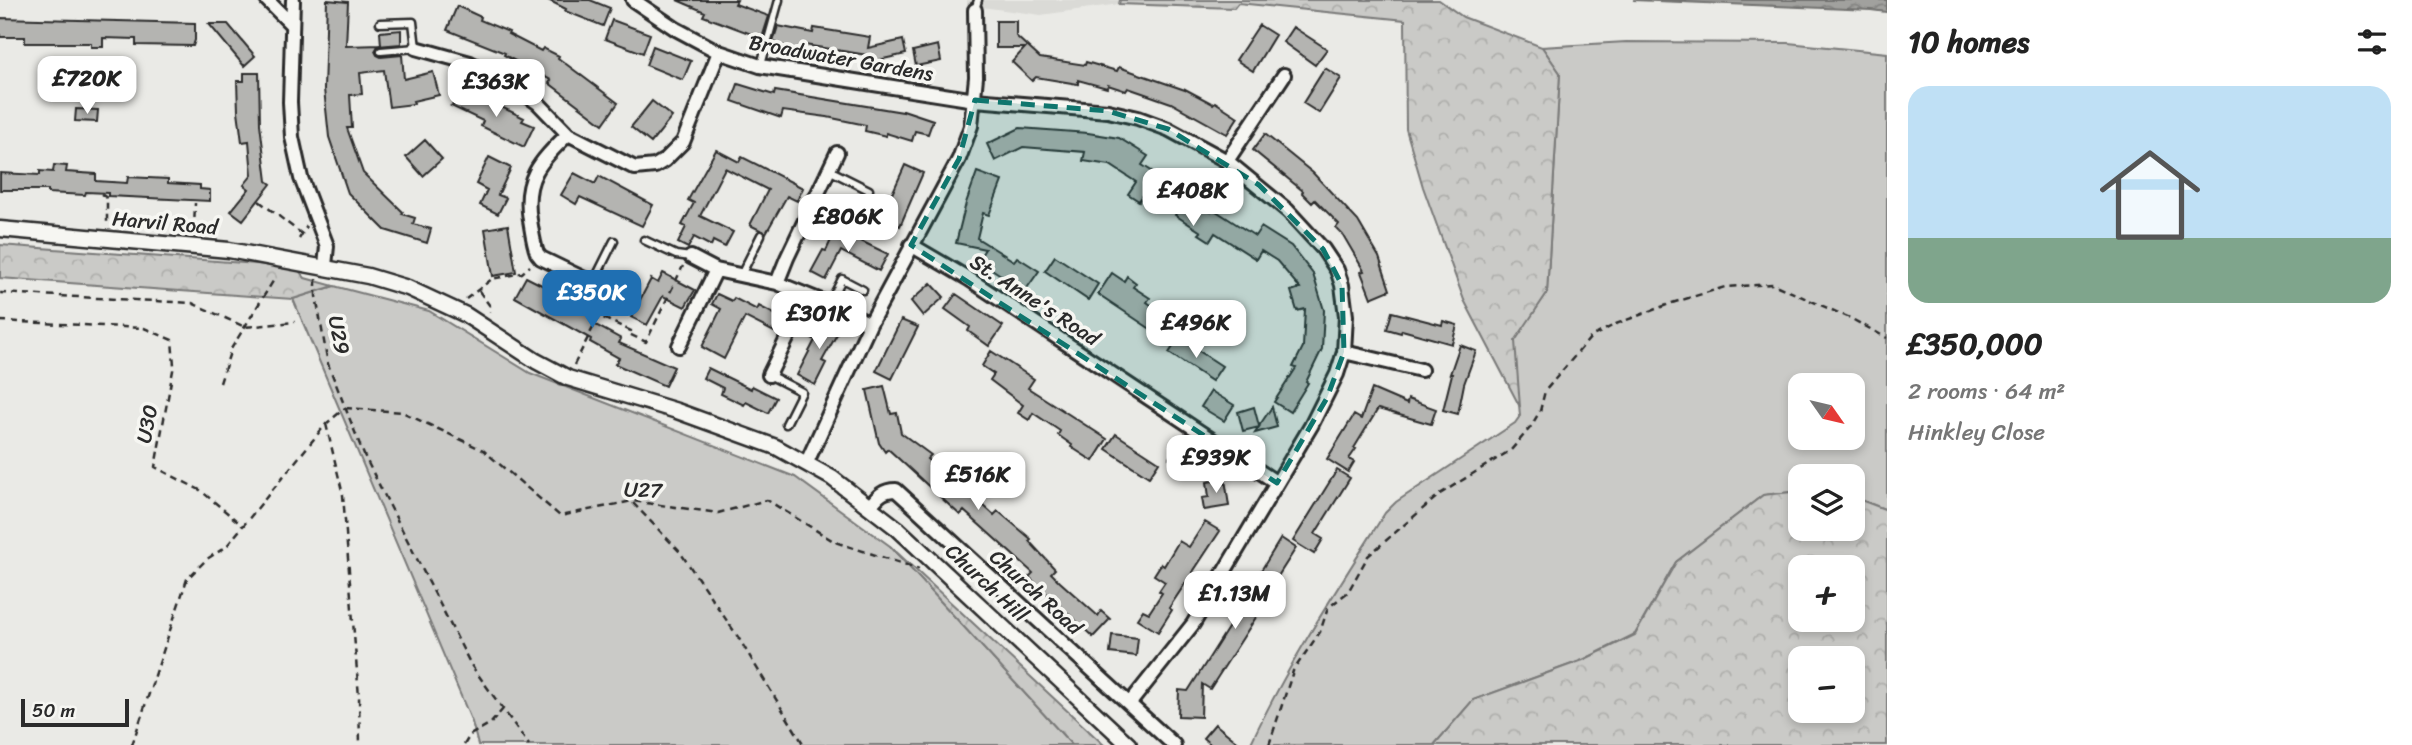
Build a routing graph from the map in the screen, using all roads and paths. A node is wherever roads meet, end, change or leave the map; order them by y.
1 (267, 0) edge
2 (293, 0) edge
3 (633, 0) edge
4 (779, 0) edge
5 (977, 5) edge
6 (380, 23) dead end
7 (292, 25) junction
8 (416, 48) junction
9 (382, 51) dead end
10 (719, 52) junction
11 (760, 66) junction
12 (1284, 75) dead end
13 (975, 100) junction
14 (568, 134) junction
15 (837, 153) dead end
16 (1227, 161) junction
17 (829, 170) junction
18 (869, 190) dead end
19 (101, 194) dead end
20 (259, 201) dead end
21 (195, 203) dead end
22 (811, 208) junction
23 (107, 224) dead end
24 (307, 226) dead end
25 (854, 226) dead end
26 (0, 229) edge
27 (194, 230) dead end
28 (302, 234) junction
29 (761, 235) dead end
30 (299, 239) dead end
31 (644, 240) dead end
32 (614, 242) dead end
33 (911, 245) junction
34 (689, 257) junction
35 (541, 258) junction
36 (320, 265) junction
37 (716, 270) junction
38 (741, 275) junction
39 (275, 278) dead end
40 (778, 283) junction
41 (593, 284) joint
42 (863, 290) dead end
43 (479, 291) junction
44 (0, 293) edge
45 (808, 296) junction
46 (466, 299) dead end
47 (829, 304) junction
48 (491, 312) dead end
49 (0, 321) edge
50 (295, 322) dead end
51 (870, 324) junction
52 (245, 327) junction
53 (1887, 338) edge
54 (679, 346) dead end
55 (1344, 352) junction
56 (1421, 370) dead end
57 (769, 375) joint
58 (568, 378) junction
59 (220, 383) dead end
60 (345, 408) junction
61 (326, 424) junction
62 (786, 424) dead end
63 (807, 462) junction
64 (1277, 482) junction
65 (632, 501) junction
66 (870, 506) junction
67 (243, 526) junction
68 (928, 571) dead end
69 (1130, 704) junction
70 (503, 709) junction
71 (132, 745) edge
72 (360, 745) edge
73 (464, 745) edge
74 (529, 745) edge
75 (804, 745) edge
76 (1129, 745) edge
77 (1174, 745) edge
78 (1269, 745) edge

1 - 7 street
2 - 7 street
3 - 10 street, Broadwater Gardens
4 - 11 lane
5 - 13 street
6 - 8 lane
7 - 36 street
8 - 9 lane
8 - 14 street
10 - 11 street, Broadwater Gardens
10 - 14 street
11 - 13 street, Broadwater Gardens
12 - 16 street
13 - 16 street, Broadwater Gardens
13 - 33 street
14 - 35 street
15 - 17 street
16 - 55 street, Broadwater Gardens
17 - 18 lane
17 - 22 street
19 - 23 path
20 - 28 path
21 - 27 path
22 - 25 lane
22 - 40 street
24 - 28 path
26 - 36 street, Harvil Road
28 - 30 path
29 - 38 lane
31 - 34 lane
32 - 41 lane
33 - 51 street
33 - 64 street, St. Anne's Road
34 - 37 street
34 - 58 path
35 - 41 street
35 - 43 path
36 - 58 street, Harvil Road
36 - 60 path, U29
37 - 38 street
37 - 54 street
38 - 40 street
39 - 52 path
40 - 45 street
42 - 47 lane
43 - 46 path
43 - 48 path
44 - 52 path
45 - 47 street
45 - 57 street
47 - 51 street
49 - 67 path, U30
50 - 52 path
51 - 63 street
52 - 59 path
53 - 78 path
55 - 56 street
55 - 64 street, Broadwater Gardens
57 - 62 lane
58 - 63 street, Church Hill
60 - 61 path
60 - 65 path, U27
60 - 70 path, U29
61 - 67 path
61 - 72 path
63 - 66 street, Church Hill
64 - 69 street, Broadwater Gardens
65 - 68 path, U27
65 - 75 path
66 - 69 street, Church Road
66 - 76 street, Church Hill
67 - 71 path
69 - 77 street, Church Road
70 - 73 path
70 - 74 path, U29

